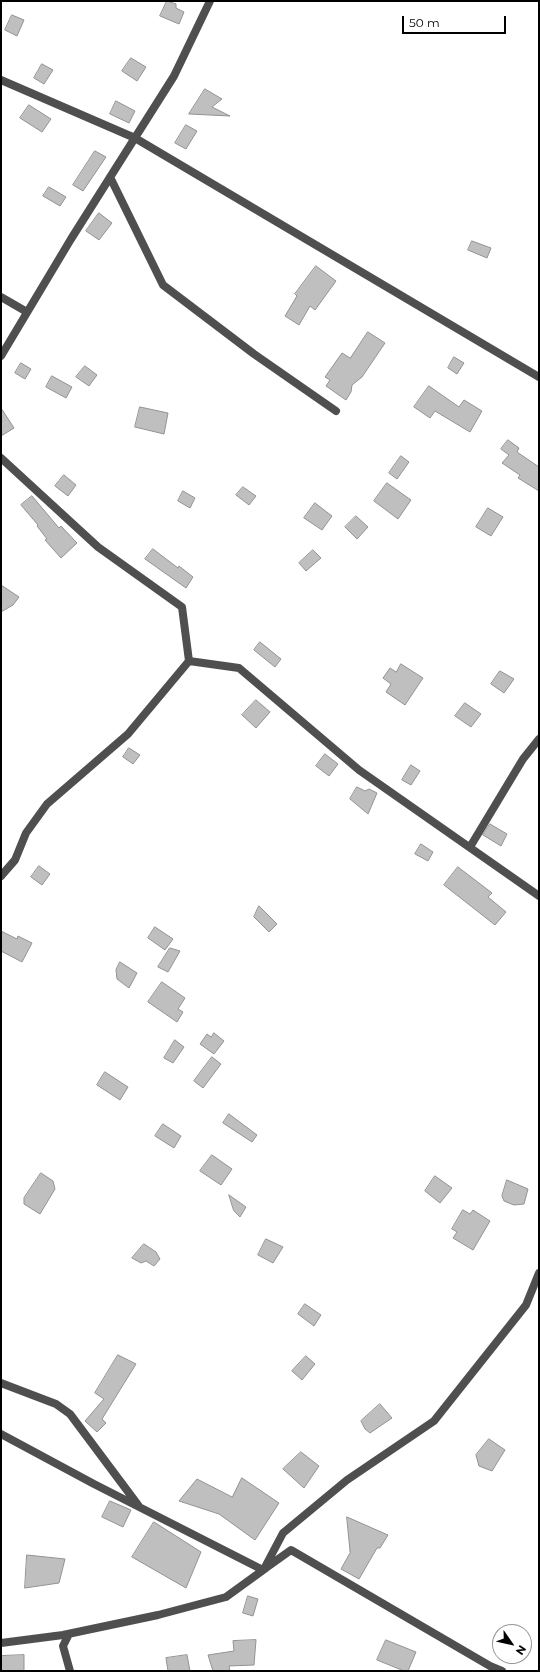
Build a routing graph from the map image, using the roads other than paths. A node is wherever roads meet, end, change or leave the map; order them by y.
1 (210, 1) edge
2 (1, 80) edge
3 (135, 138) junction
4 (110, 177) junction
5 (1, 297) edge
6 (27, 312) junction
7 (1, 356) edge
8 (539, 377) edge
9 (336, 411) dead end
10 (1, 458) edge
11 (189, 661) junction
12 (539, 739) edge
13 (470, 847) junction
14 (1, 876) edge
15 (539, 896) edge
16 (539, 1273) edge
17 (1, 1383) edge
18 (1, 1434) edge
19 (140, 1507) junction
20 (291, 1550) junction
21 (263, 1570) junction
22 (69, 1634) junction
23 (1, 1643) edge
24 (70, 1671) edge
25 (502, 1671) edge

1 - 3 street
2 - 3 street
3 - 4 street
3 - 8 street
4 - 6 street
4 - 9 street
5 - 6 street
6 - 7 street
10 - 11 street
11 - 13 street
11 - 14 street
12 - 13 street
13 - 15 street
16 - 21 street
17 - 19 street
18 - 19 street
19 - 21 street
20 - 21 street
20 - 22 street
20 - 25 street
22 - 23 street
22 - 24 street

